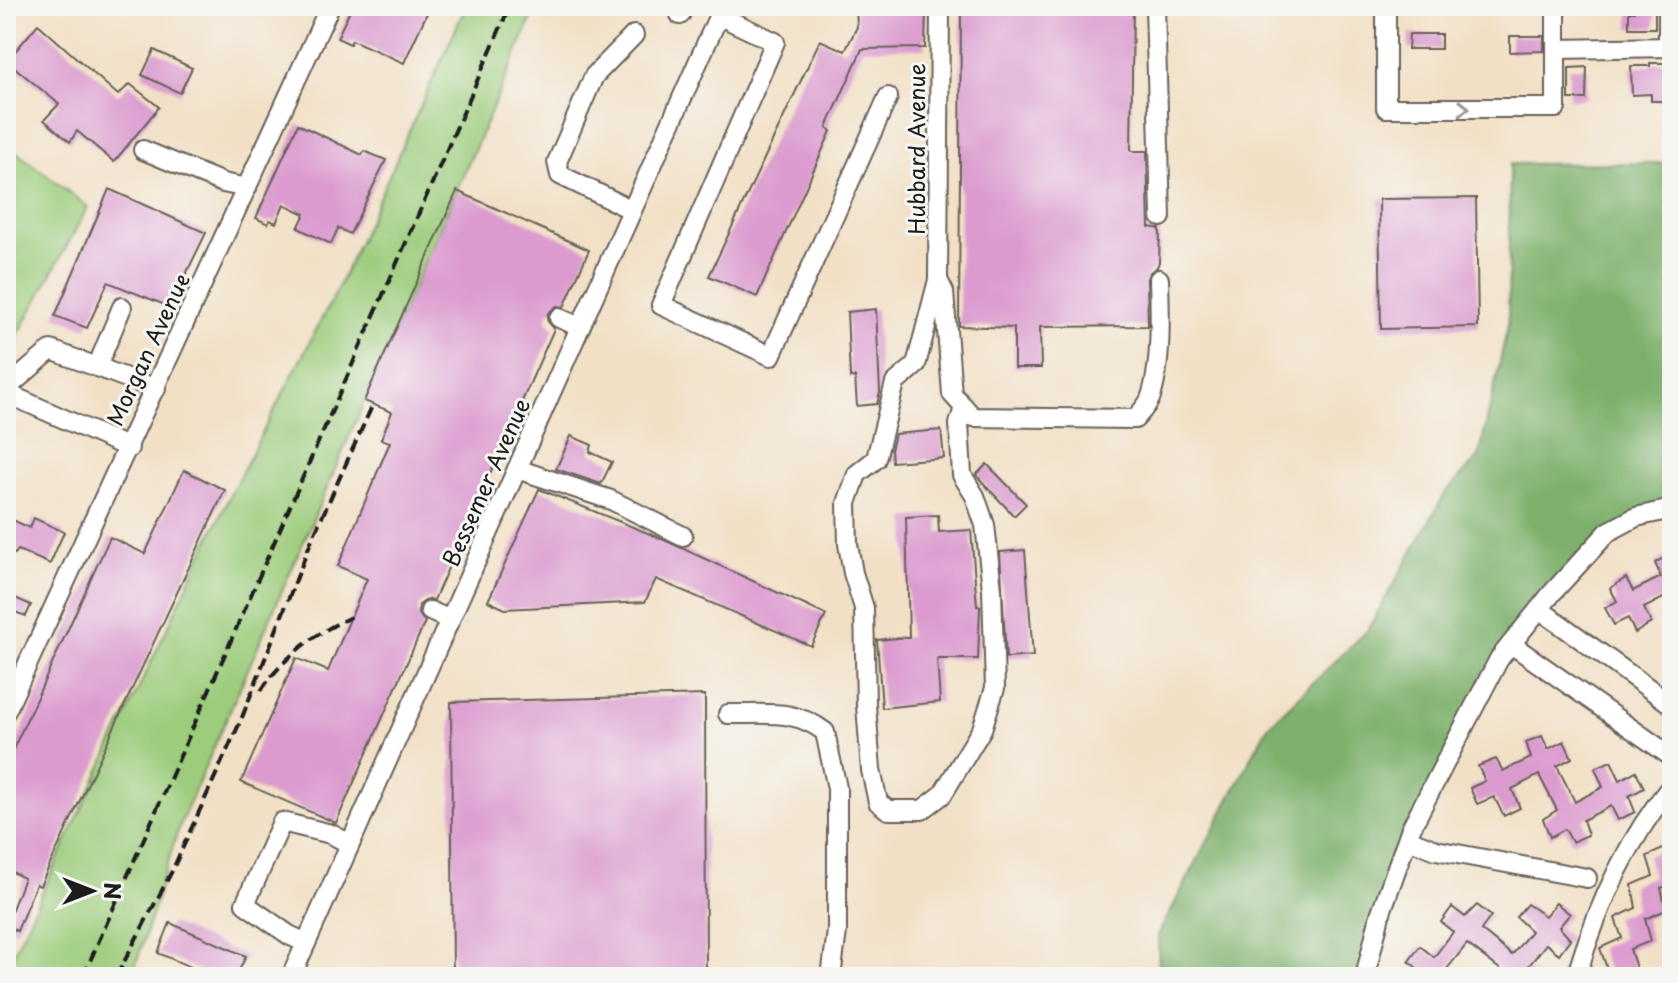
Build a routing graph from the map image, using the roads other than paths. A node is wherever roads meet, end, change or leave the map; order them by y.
1 (330, 6) edge
2 (940, 6) edge
3 (1155, 6) edge
4 (1386, 6) edge
5 (1556, 6) edge
6 (1668, 6) edge
7 (720, 11) edge
8 (634, 35) dead end
9 (1670, 47) edge
10 (1556, 49) junction
11 (888, 97) dead end
12 (143, 150) dead end
13 (247, 188) junction
14 (632, 210) junction
15 (1161, 217) dead end
16 (1159, 279) dead end
17 (941, 286) junction
18 (122, 307) dead end
19 (559, 318) dead end
20 (580, 327) junction
21 (97, 367) junction
22 (156, 389) junction
23 (6, 391) edge
24 (964, 407) junction
25 (129, 448) junction
26 (517, 469) junction
27 (1672, 509) edge
28 (683, 536) dead end
29 (1539, 609) junction
30 (430, 611) dead end
31 (450, 620) junction
32 (1511, 644) junction
33 (1672, 705) edge
34 (6, 711) edge
35 (728, 714) dead end
36 (1669, 755) dead end
37 (1672, 785) edge
38 (1408, 839) junction
39 (350, 844) junction
40 (1587, 878) dead end
41 (306, 943) junction
42 (291, 977) edge
43 (831, 977) edge
44 (1365, 977) edge
45 (1576, 977) edge

1 - 13 street, Morgan Avenue
2 - 17 street, Hubbard Avenue
3 - 15 street
4 -> 10 street
5 - 10 street
6 - 9 street
7 - 11 street
7 - 14 street, Bessemer Avenue
8 - 14 street
9 - 10 street
12 - 13 street
13 - 22 street, Morgan Avenue
14 - 20 street, Bessemer Avenue
16 - 24 street
17 - 24 street
17 - 24 street
18 - 21 street
19 - 20 street
20 - 26 street, Bessemer Avenue
21 - 22 street
21 - 23 street
22 - 25 street, Morgan Avenue
23 - 25 street
25 - 34 street, Morgan Avenue
26 - 28 street
26 - 31 street, Bessemer Avenue
27 - 29 street
29 - 32 street
29 - 33 street
30 - 31 street
31 - 39 street, Bessemer Avenue
32 - 36 street
32 - 38 street
35 - 43 street
37 - 45 street
38 - 40 street
38 - 44 street
39 - 41 street, Bessemer Avenue
39 - 41 street
41 - 42 street, Bessemer Avenue

